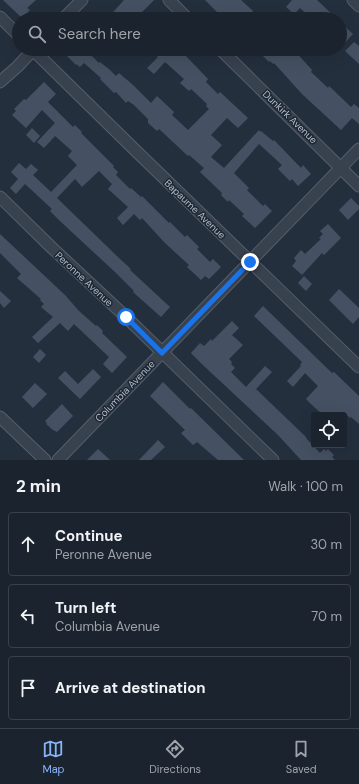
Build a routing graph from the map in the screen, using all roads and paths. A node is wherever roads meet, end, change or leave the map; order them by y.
1 (82, 0) edge
2 (169, 0) edge
3 (353, 0) edge
4 (359, 6) edge
5 (70, 12) edge
6 (181, 12) edge
7 (0, 17) edge
8 (12, 29) edge
9 (27, 56) edge
10 (40, 56) edge
11 (227, 56) edge
12 (0, 82) edge
13 (359, 149) edge
14 (341, 168) junction
15 (359, 186) edge
16 (0, 197) edge
17 (250, 262) junction
18 (162, 353) junction
19 (359, 367) edge
20 (0, 417) edge
21 (46, 460) edge
22 (58, 460) edge
23 (273, 460) edge

1 - 5 street
2 - 6 street
3 - 4 street
7 - 8 street
9 - 12 street
10 - 17 street, Bapaume Avenue
11 - 14 street, Dunkirk Avenue
13 - 14 street, Columbia Avenue
14 - 15 street, Dunkirk Avenue
14 - 17 street, Columbia Avenue
16 - 18 street, Peronne Avenue
17 - 18 street, Columbia Avenue
17 - 19 street, Bapaume Avenue
18 - 22 street, Columbia Avenue
18 - 23 street, Peronne Avenue
20 - 21 street

